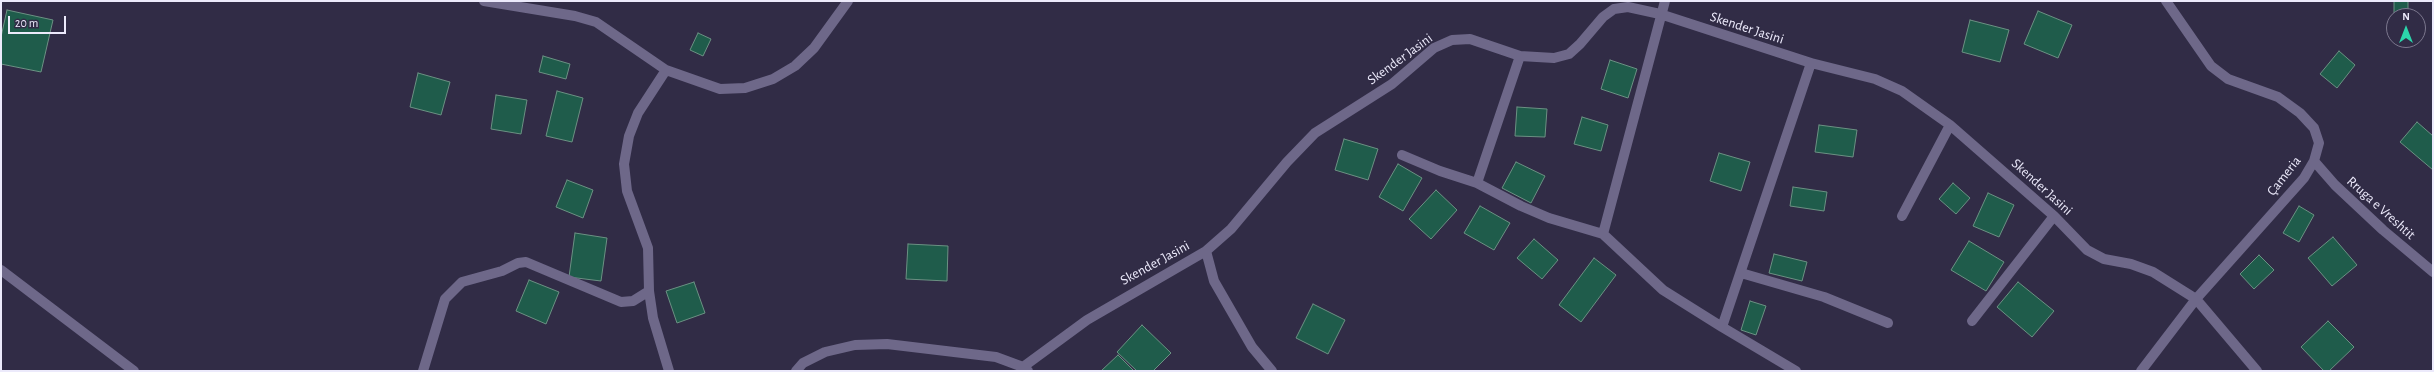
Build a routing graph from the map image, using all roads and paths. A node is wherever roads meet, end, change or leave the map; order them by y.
1 (484, 1) edge
2 (848, 1) edge
3 (1665, 1) edge
4 (2166, 1) edge
5 (1660, 14) junction
6 (1520, 56) junction
7 (1811, 63) junction
8 (666, 70) junction
9 (1950, 125) junction
10 (1402, 154) dead end
11 (2314, 161) junction
12 (1477, 182) junction
13 (1902, 216) dead end
14 (2054, 216) junction
15 (1603, 234) junction
16 (1206, 251) junction
17 (1, 270) edge
18 (2433, 272) edge
19 (1740, 273) junction
20 (649, 291) junction
21 (2196, 299) junction
22 (1972, 321) dead end
23 (1888, 323) dead end
24 (1722, 327) junction
25 (1024, 370) edge
26 (134, 371) edge
27 (423, 371) edge
28 (669, 371) edge
29 (796, 371) edge
30 (1272, 371) edge
31 (1796, 371) edge
32 (2141, 371) edge
33 (2257, 371) edge

1 - 8 street
2 - 8 street
3 - 5 street
4 - 11 street, Çameria
5 - 6 street, Skender Jasini
5 - 7 street, Skender Jasini
5 - 15 street
6 - 12 street
6 - 16 street, Skender Jasini
7 - 9 street, Skender Jasini
7 - 19 street
8 - 20 street
9 - 13 street
9 - 14 street, Skender Jasini
10 - 12 street
11 - 18 street, Rruga e Vreshtit
11 - 21 street, Çameria
12 - 15 street
14 - 21 street, Skender Jasini
14 - 22 street
15 - 24 street
16 - 25 street, Skender Jasini
16 - 30 street
17 - 26 street
19 - 23 street
19 - 24 street
20 - 27 street
20 - 28 street
21 - 32 street, Çameria
21 - 33 street, Skender Jasini
24 - 31 street
25 - 29 street

